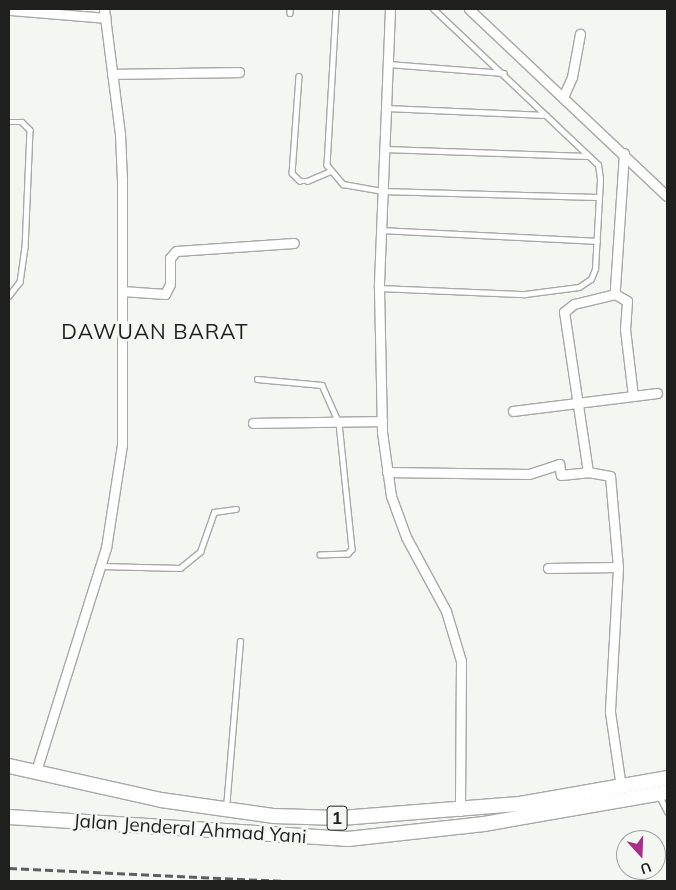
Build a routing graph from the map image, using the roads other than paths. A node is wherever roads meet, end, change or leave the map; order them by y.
1 (336, 9) edge
2 (390, 9) edge
3 (433, 9) edge
4 (469, 9) edge
5 (9, 10) edge
6 (105, 13) edge
7 (580, 34) dead end
8 (388, 64) junction
9 (239, 72) dead end
10 (112, 74) junction
11 (504, 74) junction
12 (299, 76) dead end
13 (564, 95) junction
14 (386, 108) junction
15 (546, 115) junction
16 (9, 122) edge
17 (384, 149) junction
18 (624, 153) junction
19 (587, 156) junction
20 (330, 172) junction
21 (381, 191) junction
22 (667, 196) edge
23 (597, 197) junction
24 (380, 230) junction
25 (597, 241) junction
26 (294, 243) dead end
27 (379, 288) junction
28 (122, 291) junction
29 (616, 294) junction
30 (9, 296) edge
31 (258, 379) dead end
32 (657, 393) dead end
33 (633, 396) junction
34 (576, 403) junction
35 (513, 412) dead end
36 (382, 421) junction
37 (253, 423) dead end
38 (339, 423) junction
39 (387, 472) junction
40 (588, 472) junction
41 (236, 509) dead end
42 (320, 555) dead end
43 (101, 566) junction
44 (618, 567) junction
45 (548, 568) dead end
46 (240, 642) dead end
47 (9, 766) edge
48 (36, 771) junction
49 (667, 778) edge
50 (620, 787) junction
51 (663, 793) edge
52 (226, 809) junction
53 (460, 811) junction
54 (667, 811) edge
55 (9, 817) edge

1 - 20 lane
2 - 8 street
3 - 11 lane
4 - 13 street
5 - 6 street
6 - 10 street
7 - 13 street
8 - 11 lane
8 - 14 street
9 - 10 street
10 - 28 street
11 - 15 lane
12 - 20 lane
13 - 18 street
14 - 15 lane
14 - 17 street
15 - 19 lane
16 - 30 lane
17 - 19 lane
17 - 21 street
18 - 22 street
18 - 29 street
19 - 23 lane
20 - 21 lane
21 - 23 lane
21 - 24 street
23 - 25 lane
24 - 25 lane
24 - 27 street
25 - 27 lane
26 - 28 street
27 - 36 street
28 - 43 street
29 - 33 street
29 - 34 street
31 - 38 lane
32 - 33 street
33 - 34 street
34 - 35 street
34 - 40 street
36 - 38 street
36 - 39 street
37 - 38 street
38 - 42 lane
39 - 40 street
39 - 53 street
40 - 44 street
41 - 43 lane
43 - 48 street
44 - 45 street
44 - 50 street
46 - 52 lane
47 - 48 highway, Jalan Jenderal Ahmad Yani / 1
48 - 52 highway, Jalan Jenderal Ahmad Yani / 1
49 - 50 highway, Jalan Jenderal Ahmad Yani / 1
50 - 53 highway, Jalan Jenderal Ahmad Yani / 1
51 - 54 lane
51 - 55 highway, Jalan Jenderal Ahmad Yani / 1
52 - 53 highway, Jalan Jenderal Ahmad Yani / 1

